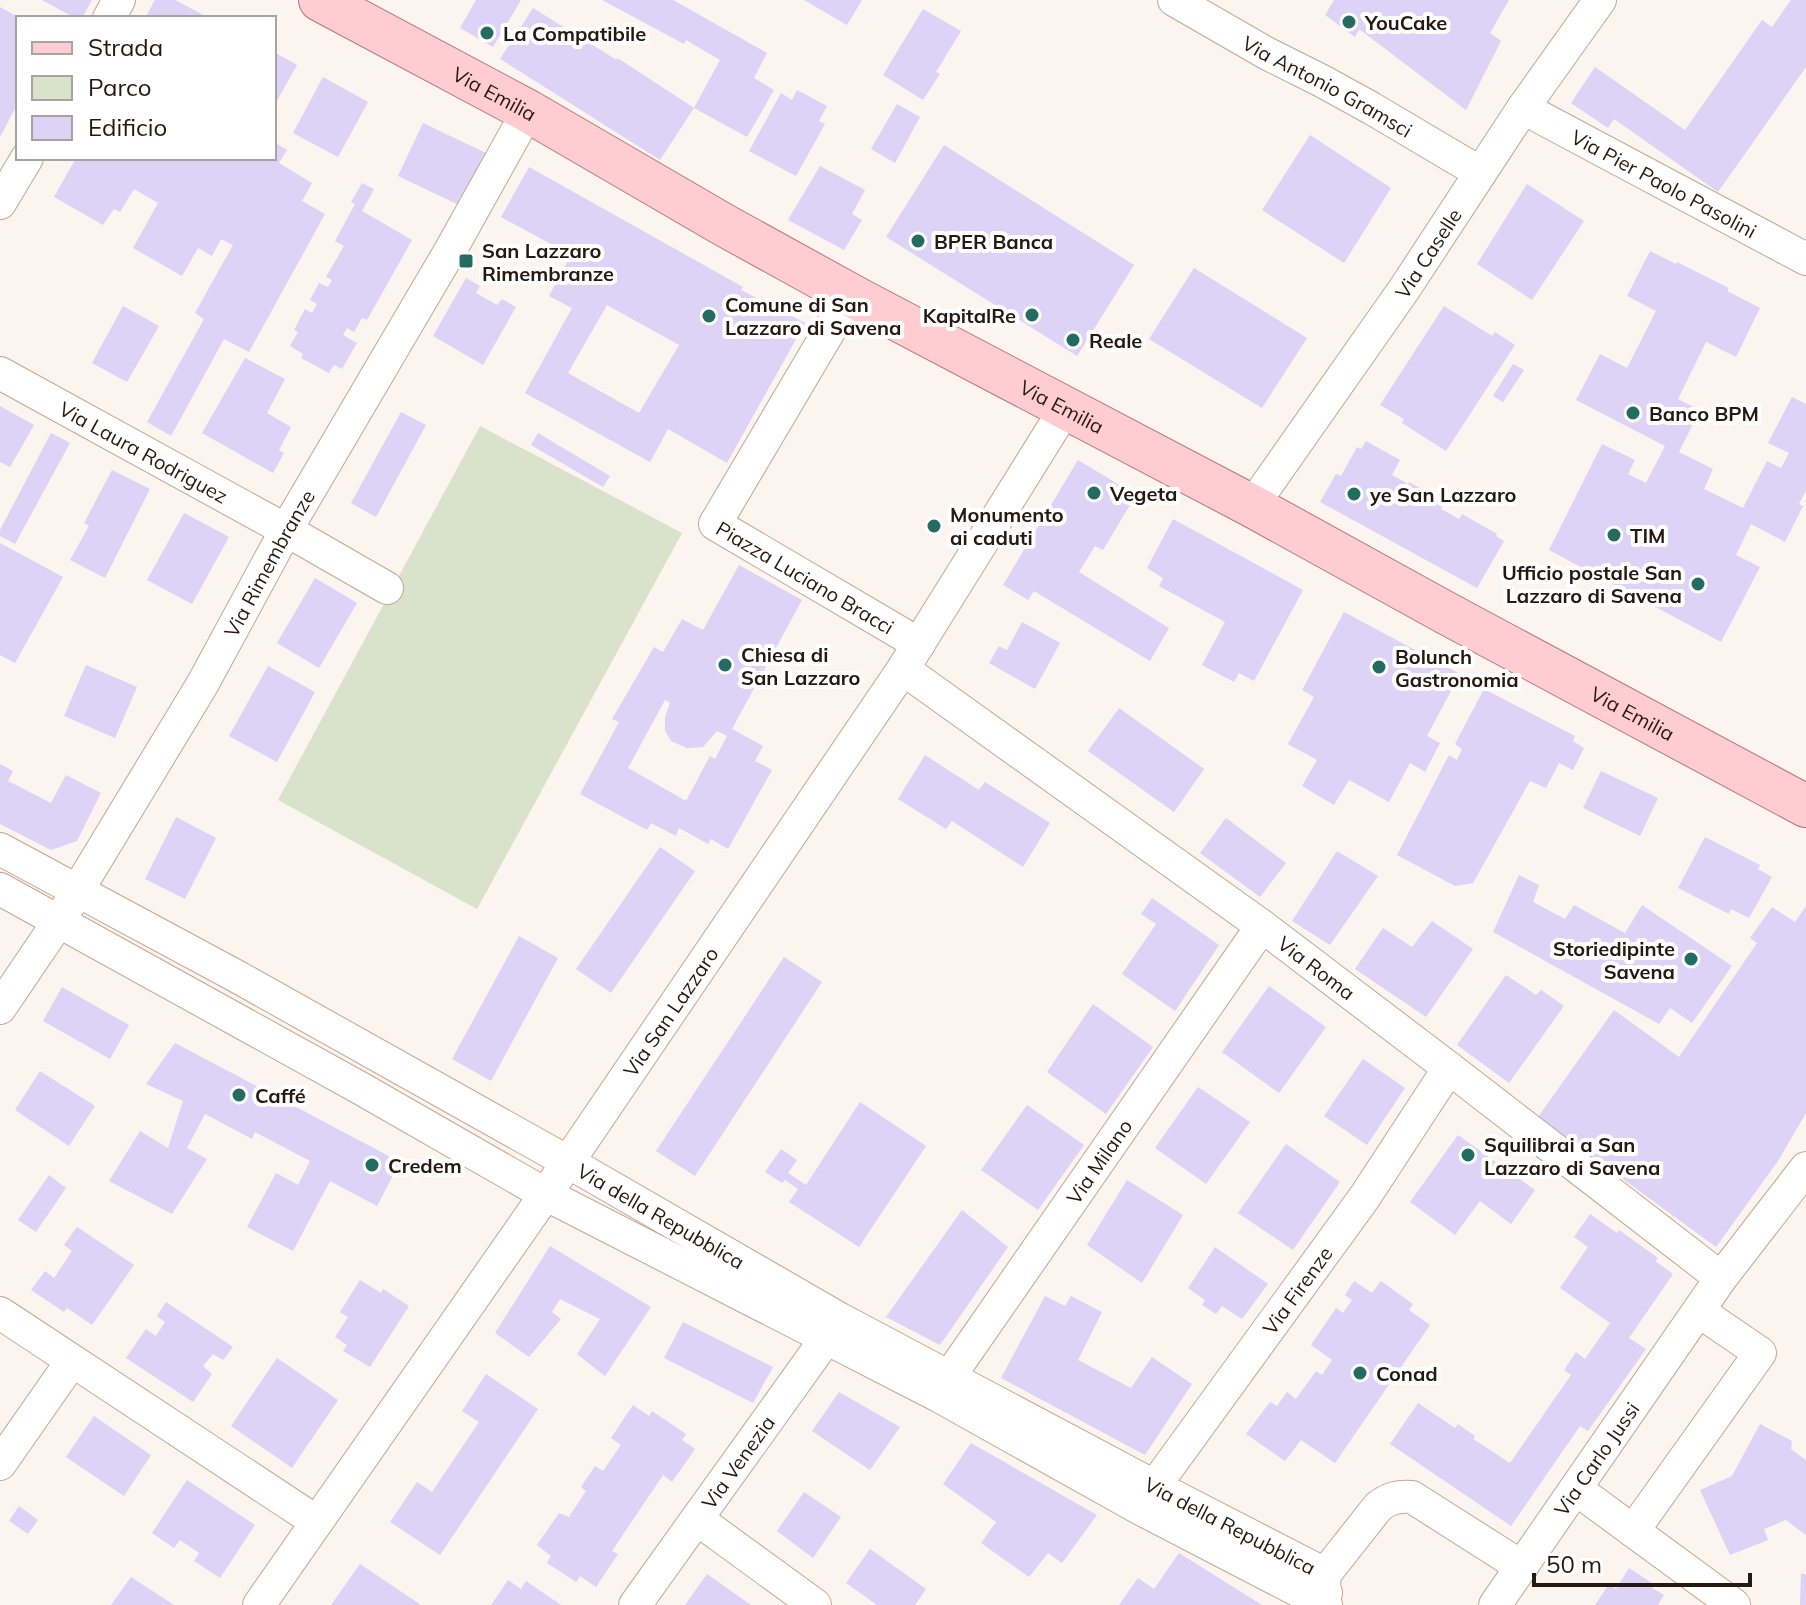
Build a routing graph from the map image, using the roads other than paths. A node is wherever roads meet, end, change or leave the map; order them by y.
1 (320, 0) edge
2 (1174, 0) edge
3 (1600, 0) edge
4 (1523, 108) junction
5 (528, 111) junction
6 (26, 160) edge
7 (1479, 172) junction
8 (0, 203) edge
9 (1806, 259) edge
10 (851, 294) junction
11 (0, 373) edge
12 (1065, 409) junction
13 (1252, 506) junction
14 (286, 530) junction
15 (387, 588) dead end
16 (911, 657) junction
17 (1806, 806) edge
18 (0, 849) edge
19 (0, 889) edge
20 (77, 891) junction
21 (59, 921) junction
22 (1262, 926) junction
23 (0, 1008) edge
24 (1449, 1068) junction
25 (568, 1162) junction
26 (1806, 1168) edge
27 (545, 1194) junction
28 (1721, 1278) junction
29 (1700, 1312) junction
30 (0, 1313) edge
31 (833, 1329) junction
32 (72, 1361) junction
33 (943, 1386) junction
34 (0, 1464) edge
35 (1576, 1489) junction
36 (1146, 1497) junction
37 (697, 1519) junction
38 (317, 1522) junction
39 (1633, 1531) junction
40 (1522, 1567) junction
41 (1327, 1595) edge
42 (259, 1605) edge
43 (635, 1605) edge
44 (815, 1605) edge
45 (1495, 1605) edge
46 (1734, 1605) edge

1 - 5 main road, Via Emilia
2 - 7 street, Via Antonio Gramsci
3 - 4 street, Via Caselle
4 - 7 street, Via Caselle
4 - 9 street, Via Pier Paolo Pasolini
5 - 10 main road, Via Emilia
5 - 14 street, Via Rimembranze
6 - 8 street
7 - 13 street, Via Caselle
10 - 12 main road, Via Emilia
10 - 16 street, Piazza Luciano Bracci
11 - 14 street, Via Laura Rodriguez
12 - 13 main road, Via Emilia
12 - 16 street, Via San Lazzaro
13 - 17 main road, Via Emilia
14 - 15 street, Via Laura Rodriguez
14 - 20 street, Via Rimembranze
16 - 22 street, Via Roma
16 - 25 street, Via San Lazzaro
18 - 20 street, Via della Repubblica
19 - 21 street, Via della Repubblica
20 - 21 street, Via Rimembranze
20 - 25 street, Via della Repubblica
21 - 23 street, Via Rimembranze
21 - 27 street, Via della Repubblica
22 - 24 street, Via Roma
22 - 33 street, Via Milano
24 - 28 street, Via Roma
24 - 36 street, Via Firenze
25 - 27 street, Via San Lazzaro
25 - 31 street, Via della Repubblica
26 - 28 street, Via Carlo Jussi
27 - 31 street, Via della Repubblica
27 - 38 street, Via San Lazzaro
28 - 29 street, Via Carlo Jussi
29 - 35 street, Via Carlo Jussi
29 - 39 street
30 - 32 street
31 - 33 street, Via della Repubblica
31 - 37 street, Via Venezia
32 - 34 street
32 - 38 street
33 - 36 street, Via della Repubblica
35 - 39 street
35 - 40 street, Via Carlo Jussi
36 - 41 street, Via della Repubblica
37 - 43 street, Via Venezia
37 - 44 street
38 - 42 street, Via San Lazzaro
39 - 46 street
40 - 41 street
40 - 45 street, Via Carlo Jussi

